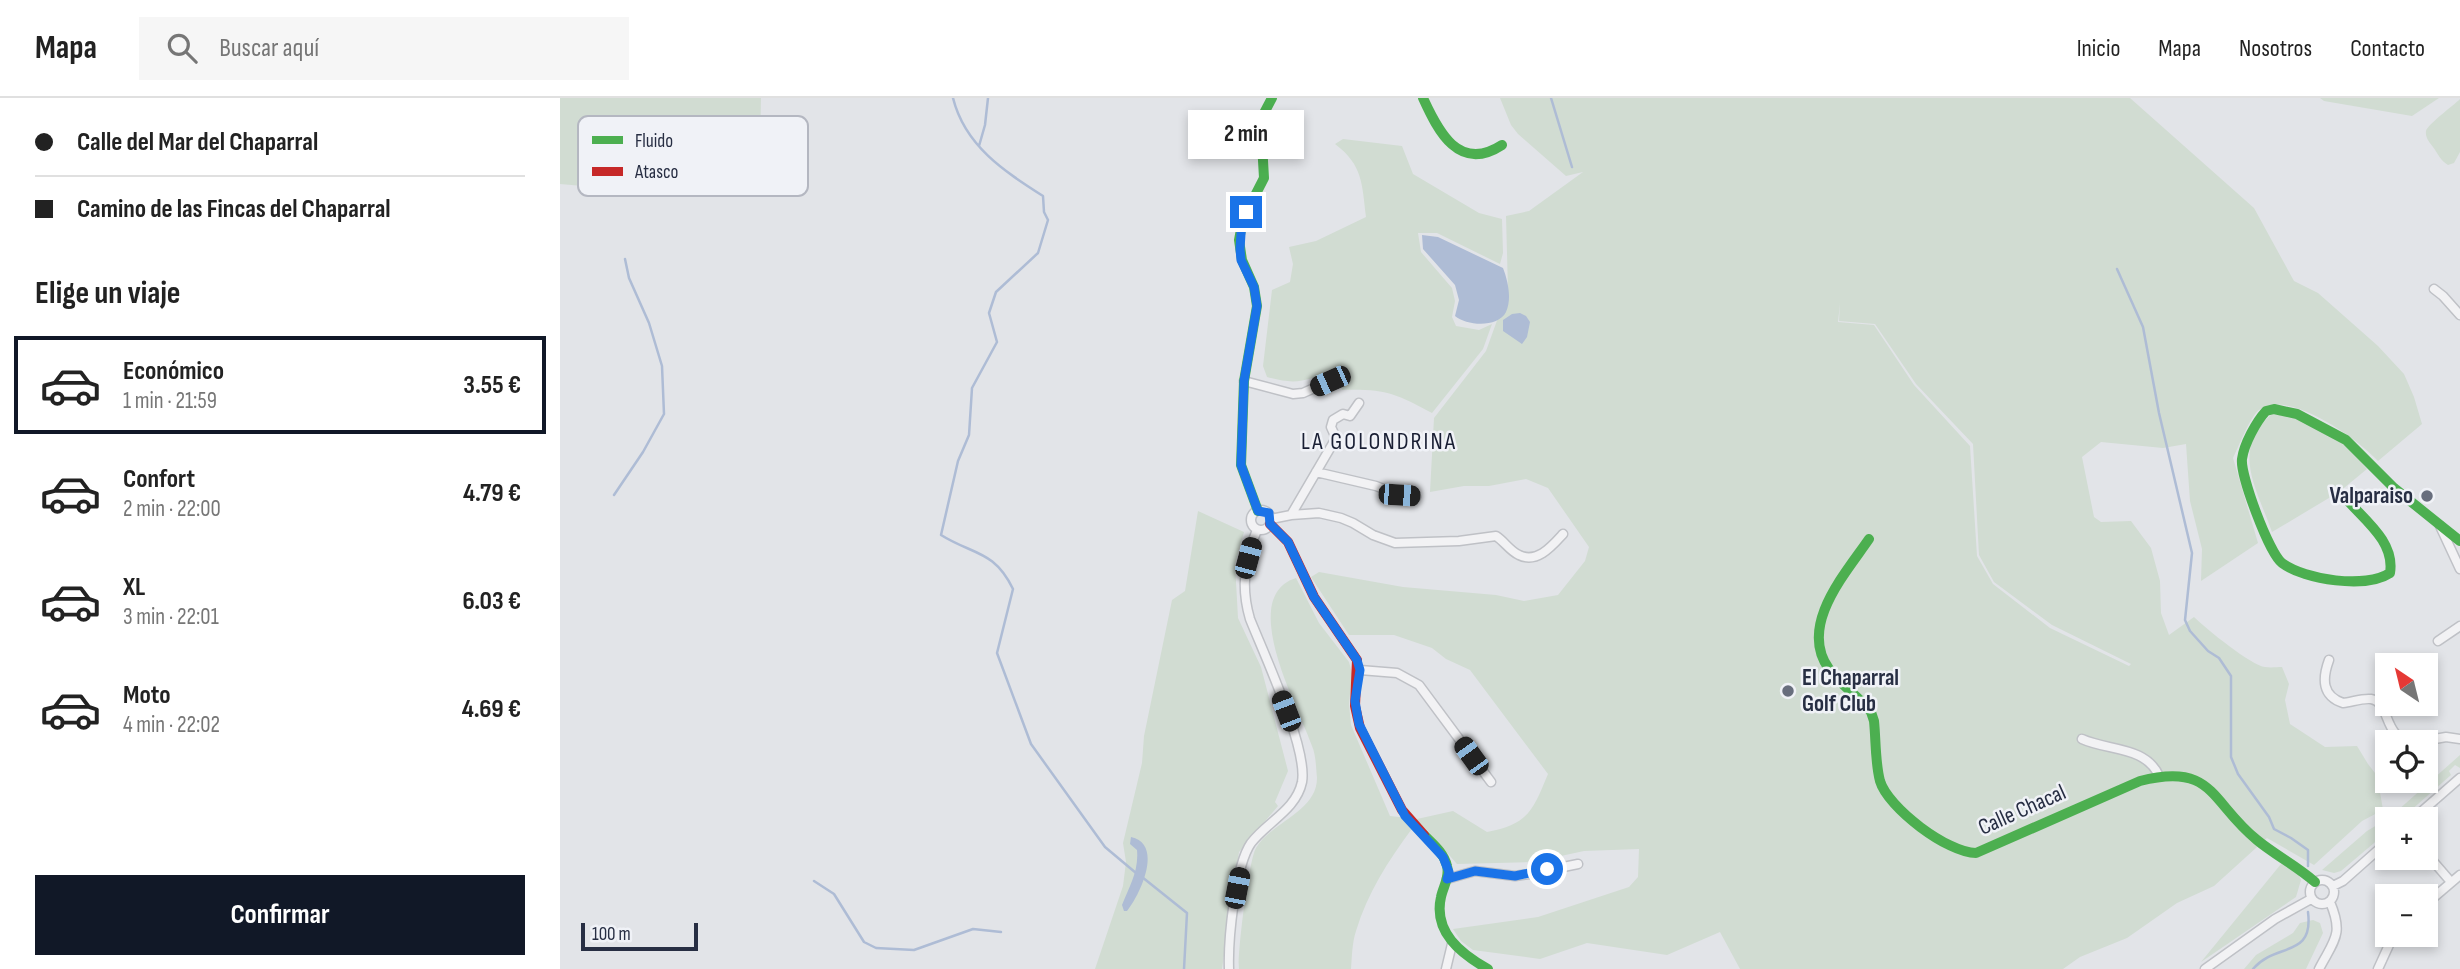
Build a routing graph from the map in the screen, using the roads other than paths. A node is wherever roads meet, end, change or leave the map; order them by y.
1 (1272, 98) edge
2 (1423, 98) edge
3 (1502, 145) dead end
4 (2434, 289) dead end
5 (2460, 315) edge
6 (1244, 381) junction
7 (1330, 381) dead end
8 (1359, 403) dead end
9 (1316, 472) junction
10 (1416, 496) dead end
11 (2348, 501) dead end
12 (1258, 511) junction
13 (1291, 515) junction
14 (1271, 522) junction
15 (2438, 523) junction
16 (1257, 530) junction
17 (1563, 534) dead end
18 (1870, 539) dead end
19 (2460, 541) edge
20 (2460, 569) edge
21 (2460, 626) edge
22 (2438, 641) dead end
23 (2329, 660) dead end
24 (1360, 670) junction
25 (2393, 730) edge
26 (2438, 738) edge
27 (2082, 739) dead end
28 (2460, 739) edge
29 (2159, 776) junction
30 (2460, 778) edge
31 (1491, 782) dead end
32 (2427, 807) edge
33 (2375, 853) edge
34 (1578, 864) dead end
35 (2438, 867) edge
36 (2460, 875) edge
37 (1447, 879) junction
38 (2315, 882) junction
39 (2451, 882) junction
40 (2333, 886) junction
41 (2438, 893) edge
42 (2311, 899) junction
43 (2330, 902) junction
44 (1452, 944) junction
45 (2388, 947) edge
46 (1229, 969) edge
47 (1446, 969) edge
48 (1488, 969) edge
49 (2205, 969) edge
50 (2319, 969) edge
51 (2378, 969) edge

1 - 6 street
2 - 3 street
4 - 5 street
6 - 7 street
6 - 12 street
8 - 9 street
9 - 10 street
9 - 13 street
11 - 15 street
12 - 14 street
12 - 16 street
13 - 14 street
13 - 17 street
14 - 16 street
14 - 24 street
15 - 19 street
15 - 20 street
16 - 46 street
18 - 29 street, Calle Chacal
21 - 22 street
23 - 25 street
24 - 31 street
24 - 37 street
26 - 28 street
27 - 29 street
29 - 38 street, Calle Chacal
30 - 32 street
33 - 40 street
34 - 37 street
35 - 39 street
36 - 39 street
37 - 44 street
38 - 40 street
38 - 42 street
39 - 41 street
40 - 43 street
42 - 43 street
42 - 49 street
43 - 50 street
44 - 47 street
44 - 48 street
45 - 51 street

